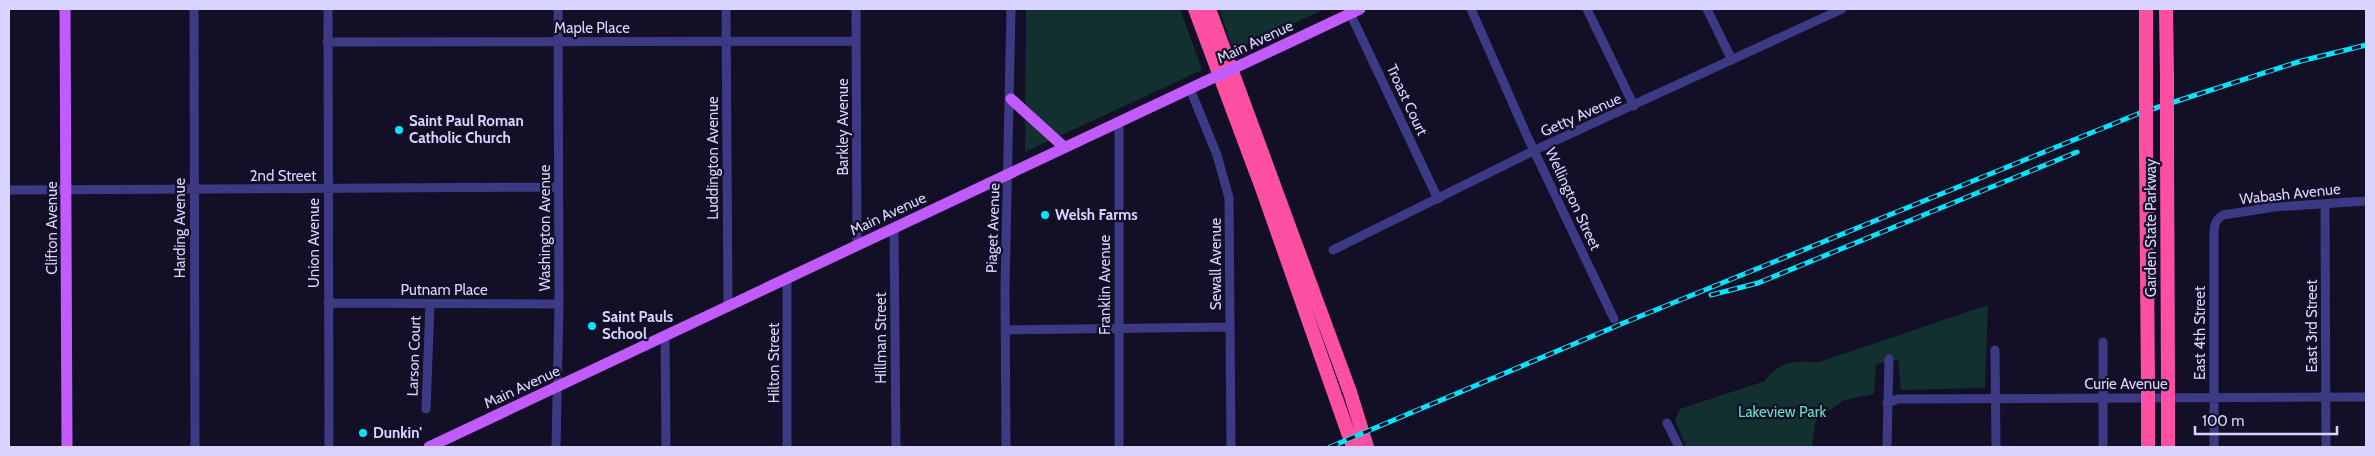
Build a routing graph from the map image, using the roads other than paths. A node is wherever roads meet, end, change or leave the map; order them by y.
1 (65, 9) edge
2 (194, 9) edge
3 (328, 9) edge
4 (558, 9) edge
5 (726, 9) edge
6 (856, 9) edge
7 (1011, 9) edge
8 (1196, 9) edge
9 (1209, 9) edge
10 (1471, 9) edge
11 (1587, 9) edge
12 (1707, 9) edge
13 (1842, 9) edge
14 (2146, 9) edge
15 (2166, 9) edge
16 (1355, 11) edge
17 (1829, 11) edge
18 (558, 41) junction
19 (856, 41) junction
20 (328, 42) junction
21 (727, 42) junction
22 (1732, 60) junction
23 (1190, 88) junction
24 (1010, 99) junction
25 (1634, 106) junction
26 (1119, 122) junction
27 (1064, 148) junction
28 (1535, 150) junction
29 (1008, 174) junction
30 (558, 187) junction
31 (328, 189) junction
32 (9, 190) edge
33 (66, 190) junction
34 (194, 190) junction
35 (1438, 199) junction
36 (2366, 201) edge
37 (2325, 205) junction
38 (2218, 219) joint
39 (894, 228) junction
40 (857, 245) junction
41 (1333, 250) dead end
42 (787, 279) junction
43 (328, 303) junction
44 (430, 304) junction
45 (559, 304) junction
46 (728, 307) junction
47 (1614, 319) dead end
48 (1230, 327) junction
49 (1119, 328) junction
50 (1005, 330) junction
51 (665, 336) junction
52 (2103, 342) dead end
53 (1995, 350) dead end
54 (1889, 359) dead end
55 (556, 388) junction
56 (2326, 397) junction
57 (2366, 397) edge
58 (1996, 398) junction
59 (2103, 398) junction
60 (2214, 398) junction
61 (1887, 403) junction
62 (426, 409) dead end
63 (1667, 423) dead end
64 (444, 444) edge
65 (67, 447) edge
66 (195, 447) edge
67 (329, 447) edge
68 (429, 447) edge
69 (556, 447) edge
70 (666, 447) edge
71 (787, 447) edge
72 (896, 447) edge
73 (1006, 447) edge
74 (1118, 447) edge
75 (1231, 447) edge
76 (1353, 447) edge
77 (1367, 447) edge
78 (1679, 447) edge
79 (1887, 447) edge
80 (1996, 447) edge
81 (2103, 447) edge
82 (2148, 447) edge
83 (2168, 447) edge
84 (2214, 447) edge
85 (2326, 447) edge

1 - 33 main road, Clifton Avenue
2 - 34 street, Harding Avenue
3 - 20 street, Union Avenue
4 - 18 street, Washington Avenue
5 - 21 street, Luddington Avenue
6 - 19 street, Barkley Avenue
7 - 24 street, Piaget Avenue
8 - 76 highway
9 - 77 highway
10 - 28 street, Wellington Street
11 - 25 street
12 - 22 street
13 - 17 street, Getty Avenue
14 - 82 highway, Garden State Parkway, bridge
15 - 83 highway, Garden State Parkway, bridge
16 - 23 main road, Main Avenue, bridge
16 - 35 street, Troast Court
17 - 22 street, Getty Avenue
18 - 20 street, Maple Place
18 - 21 street, Maple Place
18 - 30 street, Washington Avenue
19 - 21 street, Maple Place
19 - 40 street, Barkley Avenue
20 - 31 street, Union Avenue
21 - 46 street, Luddington Avenue
22 - 25 street, Getty Avenue
23 - 26 main road, Main Avenue
23 - 48 street, Sewall Avenue
24 - 27 main road
24 - 29 street, Piaget Avenue
25 - 28 street, Getty Avenue
26 - 27 main road, Main Avenue
26 - 49 street, Franklin Avenue
27 - 29 main road, Main Avenue
28 - 35 street, Getty Avenue
28 - 47 street, Wellington Street
29 - 39 main road, Main Avenue
29 - 50 street, Piaget Avenue
30 - 31 street, 2nd Street
30 - 45 street, Washington Avenue
31 - 34 street, 2nd Street
31 - 43 street, Union Avenue
32 - 33 street, 2nd Street
33 - 34 street, 2nd Street
33 - 65 main road, Clifton Avenue
34 - 66 street, Harding Avenue
35 - 41 street, Getty Avenue
36 - 37 street, Wabash Avenue
37 - 38 street, Wabash Avenue
37 - 56 street, East 3rd Street
38 - 60 street, East 4th Street
39 - 40 main road, Main Avenue
39 - 72 street, Hillman Street
40 - 42 main road, Main Avenue
42 - 46 main road, Main Avenue
42 - 71 street, Hilton Street
43 - 44 street, Putnam Place
43 - 67 street, Union Avenue
44 - 45 street, Putnam Place
44 - 62 street, Larson Court
45 - 55 street, Washington Avenue
46 - 51 main road, Main Avenue
48 - 49 street
48 - 75 street, Sewall Avenue
49 - 50 street
49 - 74 street, Franklin Avenue
50 - 73 street, Piaget Avenue
51 - 55 main road, Main Avenue
51 - 70 street
52 - 59 street
53 - 58 street
54 - 61 street
55 - 64 main road, Main Avenue
55 - 69 street, Washington Avenue
56 - 57 street, Curie Avenue
56 - 60 street, Curie Avenue
56 - 85 street, East 3rd Street
58 - 59 street, Curie Avenue
58 - 61 street, Curie Avenue
58 - 80 street
59 - 60 street, Curie Avenue
59 - 81 street
60 - 84 street, East 4th Street
61 - 79 street
63 - 78 street
64 - 68 main road, Main Avenue

